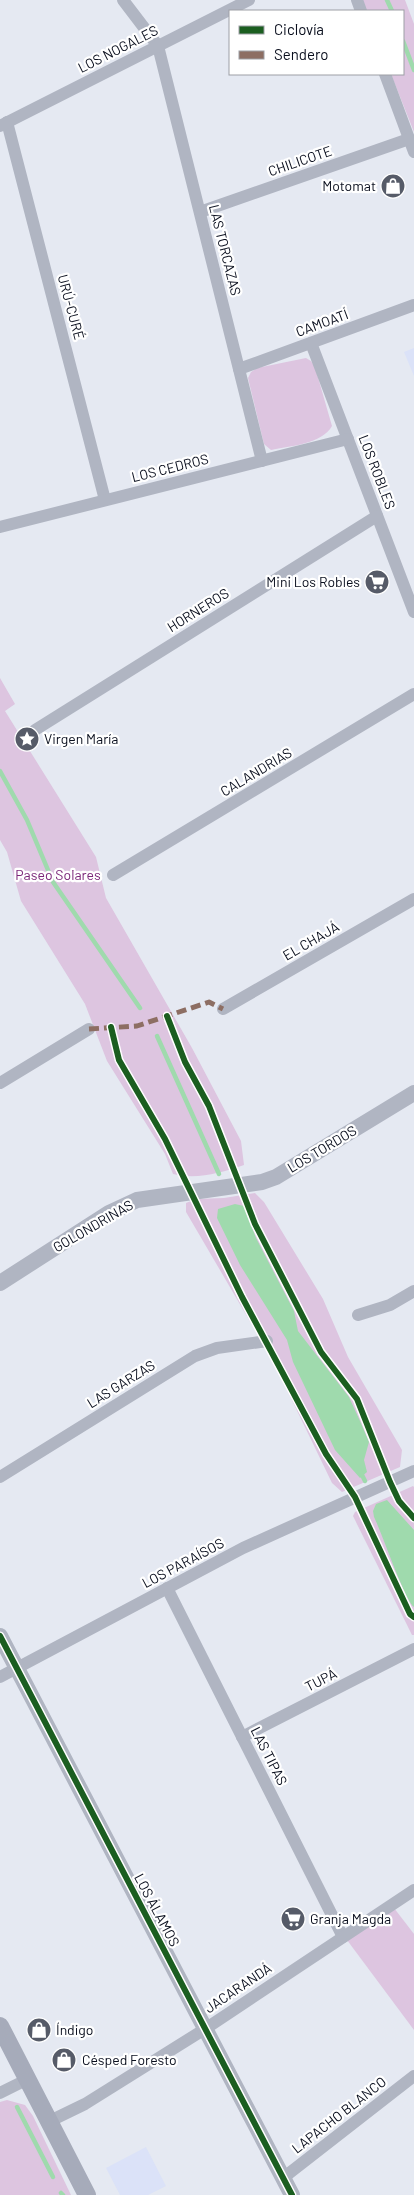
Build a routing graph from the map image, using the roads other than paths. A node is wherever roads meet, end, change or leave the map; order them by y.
1 (123, 0) edge
2 (249, 0) edge
3 (229, 10) edge
4 (229, 10) edge
5 (158, 46) junction
6 (385, 75) edge
7 (4, 124) edge
8 (409, 139) junction
9 (414, 152) edge
10 (200, 212) junction
11 (414, 305) edge
12 (311, 343) junction
13 (240, 369) junction
14 (348, 439) junction
15 (262, 461) junction
16 (105, 500) junction
17 (377, 516) junction
18 (0, 527) edge
19 (414, 612) edge
20 (414, 694) edge
21 (35, 730) dead end
22 (113, 875) dead end
23 (414, 899) edge
24 (223, 1009) dead end
25 (89, 1028) dead end
26 (0, 1083) edge
27 (414, 1093) edge
28 (224, 1188) joint
29 (0, 1283) edge
30 (414, 1291) edge
31 (358, 1315) dead end
32 (267, 1341) dead end
33 (414, 1471) edge
34 (0, 1477) edge
35 (167, 1588) junction
36 (0, 1636) edge
37 (414, 1649) edge
38 (16, 1668) junction
39 (0, 1677) edge
40 (242, 1737) junction
41 (414, 1890) edge
42 (343, 1937) junction
43 (0, 2026) edge
44 (205, 2028) junction
45 (414, 2076) edge
46 (28, 2079) junction
47 (0, 2094) edge
48 (50, 2121) junction
49 (283, 2178) junction
50 (87, 2195) edge
51 (292, 2195) edge

1 - 5 street
2 - 4 street, LOS NOGALES
3 - 5 street, LOS NOGALES
5 - 7 street, LOS NOGALES
5 - 10 street, LAS TORCAZAS
6 - 8 street
7 - 16 street, URÚ-CURÉ
8 - 9 street
8 - 10 street, CHILICOTE
10 - 13 street, LAS TORCAZAS
11 - 12 street, CAMOATÍ
12 - 13 street, CAMOATÍ
12 - 14 street, LOS ROBLES
13 - 15 street, LAS TORCAZAS
14 - 15 street, LOS CEDROS
14 - 17 street, LOS ROBLES
15 - 16 street, LOS CEDROS
16 - 18 street, LOS CEDROS
17 - 19 street, LOS ROBLES
17 - 21 street, HORNEROS
20 - 22 street, CALANDRIAS
23 - 24 street, EL CHAJÁ
25 - 26 street
27 - 28 street, LOS TORDOS
28 - 29 street, GOLONDRINAS
30 - 31 street
32 - 34 street, LAS GARZAS
33 - 35 street, LOS PARAÍSOS
35 - 38 street, LOS PARAÍSOS
35 - 40 street, LAS TIPAS
36 - 38 street, LOS ÁLAMOS
37 - 40 street, TUPÁ
38 - 39 street, LOS PARAÍSOS
38 - 44 street, LOS ÁLAMOS
40 - 42 street, LAS TIPAS
41 - 42 street, JACARANDÁ
42 - 44 street, JACARANDÁ
43 - 46 main road
44 - 48 street, JACARANDÁ
44 - 49 street, LOS ÁLAMOS
45 - 49 street, LAPACHO BLANCO
46 - 47 street
46 - 48 main road
48 - 50 main road
49 - 51 street, LOS ÁLAMOS

